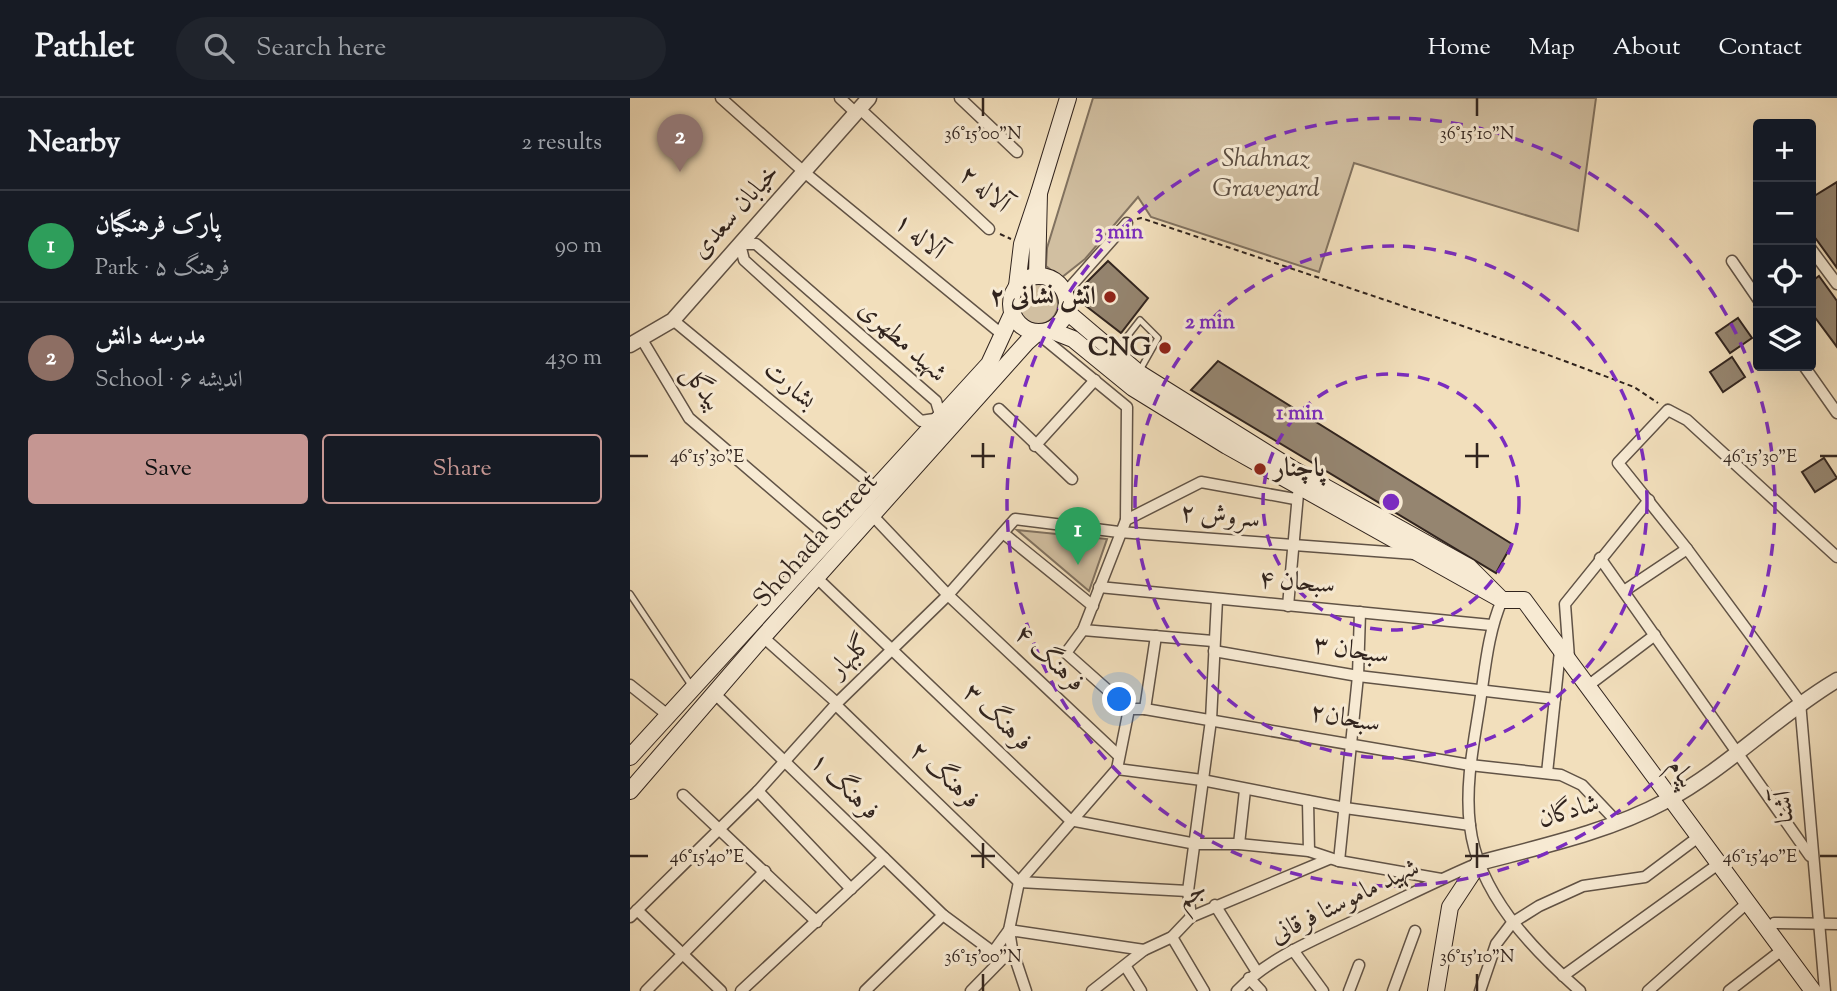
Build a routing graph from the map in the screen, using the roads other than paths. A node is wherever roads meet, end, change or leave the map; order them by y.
1 (721, 98) edge
2 (840, 98) edge
3 (960, 98) edge
4 (1068, 98) edge
5 (861, 106) edge
6 (1017, 152) dead end
7 (804, 172) junction
8 (1039, 193) junction
9 (1127, 223) road end
10 (989, 229) road end
11 (740, 244) junction
12 (1816, 256) edge
13 (1732, 261) dead end
14 (1037, 276) junction
15 (1837, 284) edge
16 (1017, 286) junction
17 (1753, 292) edge
18 (1065, 293) junction
19 (1066, 311) junction
20 (1012, 314) junction
21 (673, 320) junction
22 (1044, 332) junction
23 (1004, 336) junction
24 (634, 340) edge
25 (1114, 353) junction
26 (1808, 371) edge
27 (1139, 373) junction
28 (1095, 380) junction
29 (999, 409) dead end
30 (1837, 412) edge
31 (946, 422) junction
32 (1035, 446) junction
33 (1072, 479) dead end
34 (876, 488) junction
35 (1298, 494) junction
36 (1649, 500) junction
37 (873, 516) junction
38 (1015, 519) joint
39 (1126, 520) junction
40 (1119, 532) junction
41 (1003, 533) junction
42 (830, 539) junction
43 (1291, 546) junction
44 (1687, 550) junction
45 (1421, 555) junction
46 (1837, 557) edge
47 (1600, 558) junction
48 (818, 579) junction
49 (1099, 587) junction
50 (1624, 591) junction
51 (630, 594) edge
52 (948, 595) junction
53 (1217, 599) junction
54 (1502, 600) junction
55 (1093, 606) junction
56 (1288, 606) junction
57 (1360, 612) junction
58 (1491, 625) junction
59 (1083, 630) junction
60 (1655, 635) junction
61 (1156, 636) junction
62 (763, 637) junction
63 (1213, 646) junction
64 (893, 648) junction
65 (1564, 656) junction
66 (1358, 676) junction
67 (1837, 680) edge
68 (630, 685) edge
69 (1589, 685) junction
70 (693, 688) junction
71 (713, 692) junction
72 (1482, 692) junction
73 (1555, 699) junction
74 (1800, 702) junction
75 (837, 704) junction
76 (1129, 709) junction
77 (1145, 709) junction
78 (669, 716) junction
79 (1211, 720) junction
80 (1351, 743) junction
81 (1737, 751) junction
82 (1118, 755) junction
83 (630, 757) edge
84 (784, 762) junction
85 (1470, 765) junction
86 (1117, 769) junction
87 (1547, 773) junction
88 (1202, 780) junction
89 (1245, 790) junction
90 (630, 791) edge
91 (758, 791) junction
92 (683, 795) dead end
93 (1669, 800) junction
94 (1308, 801) junction
95 (1345, 808) junction
96 (1070, 820) junction
97 (1618, 823) junction
98 (1470, 825) junction
99 (720, 829) junction
100 (1698, 838) junction
101 (1196, 844) junction
102 (1239, 844) junction
103 (1309, 851) junction
104 (884, 858) junction
105 (1812, 858) junction
106 (1334, 860) junction
107 (1479, 863) junction
108 (1717, 865) junction
109 (765, 871) junction
110 (1441, 879) junction
111 (1019, 882) junction
112 (851, 889) junction
113 (1188, 891) junction
114 (1746, 904) junction
115 (1215, 905) junction
116 (633, 914) edge
117 (943, 915) junction
118 (1191, 917) junction
119 (817, 922) junction
120 (1512, 923) junction
121 (1773, 923) dead end
122 (1837, 924) edge
123 (1821, 925) junction
124 (1009, 930) junction
125 (1415, 931) dead end
126 (1172, 937) junction
127 (1012, 949) junction
128 (1144, 950) junction
129 (1293, 950) junction
130 (1782, 950) junction
131 (683, 953) junction
132 (1359, 965) dead end
133 (1126, 967) junction
134 (1253, 975) junction
135 (1563, 976) junction
136 (1815, 987) edge
137 (646, 991) edge
138 (721, 991) edge
139 (741, 991) edge
140 (864, 991) edge
141 (971, 991) edge
142 (1027, 991) edge
143 (1092, 991) edge
144 (1141, 991) edge
145 (1204, 991) edge
146 (1237, 991) edge
147 (1261, 991) edge
148 (1323, 991) edge
149 (1349, 991) edge
150 (1393, 991) edge
151 (1436, 991) edge
152 (1480, 991) edge
153 (1580, 991) edge
154 (1648, 991) edge
155 (1729, 991) edge

1 - 7 street, آلاله ۱
2 - 5 street, آلاله ۲
3 - 6 street
4 - 8 main road
5 - 7 street, خیابان سعدی
5 - 10 street, آلاله ۲
7 - 11 street, خیابان سعدی
7 - 23 street, آلاله ۱
8 - 14 main road
8 - 16 main road
9 - 18 street
11 - 21 street, خیابان سعدی
11 - 31 street, شهید مطهری
11 - 31 street, شهید مطهری
12 - 15 street
13 - 17 street
14 - 16 main road
14 - 18 main road
16 - 20 main road
18 - 19 main road
19 - 22 main road
19 - 25 main road
20 - 22 main road
20 - 23 main road, Shohada Street
21 - 24 street, خیابان سعدی
21 - 34 street, بشارت
22 - 28 street
22 - 31 main road, Shohada Street
22 - 35 main road
23 - 31 main road, Shohada Street
24 - 42 street, بیدگل
25 - 27 main road
25 - 27 lane
26 - 30 street
27 - 54 main road
28 - 32 street
28 - 39 street
29 - 32 street
31 - 34 main road, Shohada Street
31 - 37 main road, Shohada Street
32 - 33 street
34 - 42 main road, Shohada Street
35 - 39 street
35 - 43 street
35 - 45 main road
36 - 44 street
36 - 46 street
36 - 47 street
37 - 48 main road, Shohada Street
37 - 52 street, فرهنگ ۴
38 - 40 street, سروش ۲
38 - 41 street, گلبهار
39 - 40 street
40 - 43 street, سروش ۲
40 - 49 street
41 - 52 street, گلبهار
41 - 55 street
42 - 70 main road, Shohada Street
43 - 45 street, سروش ۲
43 - 56 street
44 - 50 street
44 - 74 street
45 - 54 main road
47 - 50 street
47 - 65 street
48 - 62 main road, Shohada Street
48 - 64 street, فرهنگ ۳
49 - 53 street, سبحان ۴
49 - 55 street
50 - 60 street
51 - 70 lane
52 - 64 street, گلبهار
52 - 82 street, فرهنگ ۴
53 - 56 street, سبحان ۴
53 - 63 street
54 - 58 street
54 - 65 main road, پیام
55 - 59 street
56 - 57 street, سبحان ۴
57 - 58 street, سبحان ۴
57 - 66 street
58 - 72 street
59 - 61 street, سبحان ۳
59 - 76 street
60 - 69 street
60 - 81 street
61 - 63 street, سبحان ۳
61 - 77 street
62 - 71 main road, Shohada Street
62 - 75 street, فرهنگ ۲
63 - 66 street, سبحان ۳
63 - 79 street
64 - 75 street, گلبهار
64 - 96 street, فرهنگ ۳
65 - 69 main road, پیام
65 - 73 street
66 - 72 street, سبحان ۳
66 - 80 street
67 - 74 street, شادگان
68 - 78 street
69 - 93 main road, پیام
70 - 78 main road, Shohada Street
71 - 84 street, فرهنگ ۱
71 - 90 main road, Shohada Street
72 - 73 street, سبحان ۳
72 - 85 street
73 - 87 street
74 - 81 street, شادگان
74 - 105 street, آشنا
75 - 84 street, گلبهار
75 - 111 street, فرهنگ ۲
76 - 77 street, سبحان۲
76 - 82 street
77 - 79 street, سبحان۲
78 - 83 main road, Shohada Street
79 - 80 street, سبحان۲
79 - 88 street
80 - 85 street, سبحان۲
80 - 95 street
81 - 93 street, شادگان
81 - 105 street
82 - 86 street
84 - 91 street, گلبهار
84 - 104 street, فرهنگ ۱
85 - 87 street, سبحان۲
85 - 98 street
86 - 88 street
86 - 96 street
87 - 97 street, سبحان۲
88 - 89 street
88 - 101 street
89 - 94 street
89 - 102 street
91 - 99 street, گلبهار
91 - 112 street
92 - 99 street
93 - 97 street, شادگان
93 - 100 main road, پیام
94 - 95 street
94 - 103 street
95 - 98 street
95 - 106 street
96 - 101 street
96 - 111 street
97 - 107 street, شادگان
98 - 107 street
99 - 109 street
99 - 116 street, گلبهار
100 - 108 main road, پیام
100 - 120 street
101 - 102 street
101 - 113 street
102 - 103 street
103 - 106 street
104 - 112 street
104 - 117 street, فرهنگ ۱
105 - 123 street, آشنا
106 - 110 street
106 - 115 street, جم
107 - 110 street, شهید ماموستا فرقانی
107 - 120 street
107 - 151 main road
108 - 114 main road, پیام
108 - 135 street
109 - 119 street
109 - 131 street
110 - 129 street, شهید ماموستا فرقانی
111 - 113 street
111 - 124 street
112 - 119 street
113 - 118 street
114 - 130 main road, پیام
114 - 154 street
115 - 118 street, جم
115 - 134 street
116 - 131 street
117 - 124 street, فرهنگ ۱
117 - 140 street
118 - 126 street, جم
119 - 139 street
120 - 135 street
120 - 152 street
121 - 123 street
122 - 123 street
123 - 136 street, آشنا
124 - 127 street
124 - 128 street
125 - 150 street
126 - 128 street, جم
126 - 145 street
127 - 141 street
127 - 142 street
128 - 133 street, جم
129 - 134 street, شهید ماموستا فرقانی
129 - 148 street
130 - 136 main road, پیام
130 - 155 street
131 - 137 street
131 - 138 street
132 - 149 street
133 - 143 street, جم
133 - 144 street
134 - 146 street, شهید ماموستا فرقانی
134 - 147 street
135 - 153 street

